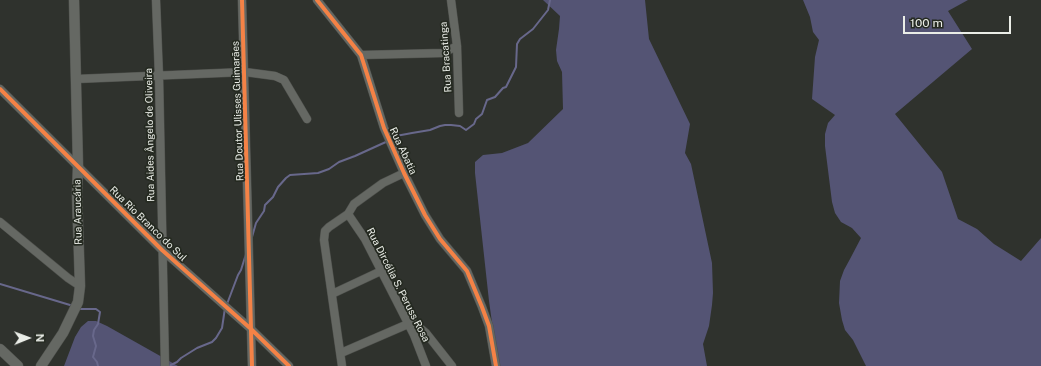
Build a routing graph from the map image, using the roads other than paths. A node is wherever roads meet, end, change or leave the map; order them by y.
1 (74, 0) edge
2 (156, 0) edge
3 (242, 0) edge
4 (318, 0) edge
5 (452, 0) edge
6 (457, 46) junction
7 (361, 55) junction
8 (245, 72) junction
9 (159, 76) junction
10 (76, 79) junction
11 (0, 89) edge
12 (459, 114) dead end
13 (307, 119) dead end
14 (78, 166) junction
15 (404, 173) junction
16 (348, 214) junction
17 (0, 222) edge
18 (162, 250) junction
19 (381, 271) junction
20 (80, 286) junction
21 (332, 294) junction
22 (408, 324) junction
23 (251, 329) junction
24 (0, 349) edge
25 (341, 353) junction
26 (18, 366) edge
27 (42, 366) edge
28 (165, 366) edge
29 (252, 366) edge
30 (289, 366) edge
31 (342, 366) edge
32 (426, 366) edge
33 (452, 366) edge
34 (496, 366) edge

1 - 10 street, Rua Araucária
2 - 9 street, Rua Aides Ângelo de Oliveira
3 - 8 street, Rua Doutor Ulisses Guimarães
4 - 7 street, Rua Abatia
5 - 6 street, Rua Bracatinga
6 - 7 street
6 - 12 street, Rua Bracatinga
7 - 15 street, Rua Abatia
8 - 9 street
8 - 13 street
8 - 23 street, Rua Doutor Ulisses Guimarães
9 - 10 street
9 - 18 street, Rua Aides Ângelo de Oliveira
10 - 14 street, Rua Araucária
11 - 14 street, Rua Rio Branco do Sul
14 - 18 street, Rua Rio Branco do Sul
14 - 20 street, Rua Araucária
15 - 16 street
15 - 34 street, Rua Abatia
16 - 19 street, Rua Dircélia S. Peruss Rosa
16 - 21 street
17 - 20 street
18 - 23 street, Rua Rio Branco do Sul
18 - 28 street, Rua Aides Ângelo de Oliveira
19 - 21 street
19 - 22 street, Rua Dircélia S. Peruss Rosa
20 - 27 street, Rua Araucária
21 - 25 street
22 - 25 street
22 - 32 street, Rua Dircélia S. Peruss Rosa
22 - 33 street
23 - 29 street, Rua Doutor Ulisses Guimarães
23 - 30 street, Rua Rio Branco do Sul
24 - 26 street
25 - 31 street

